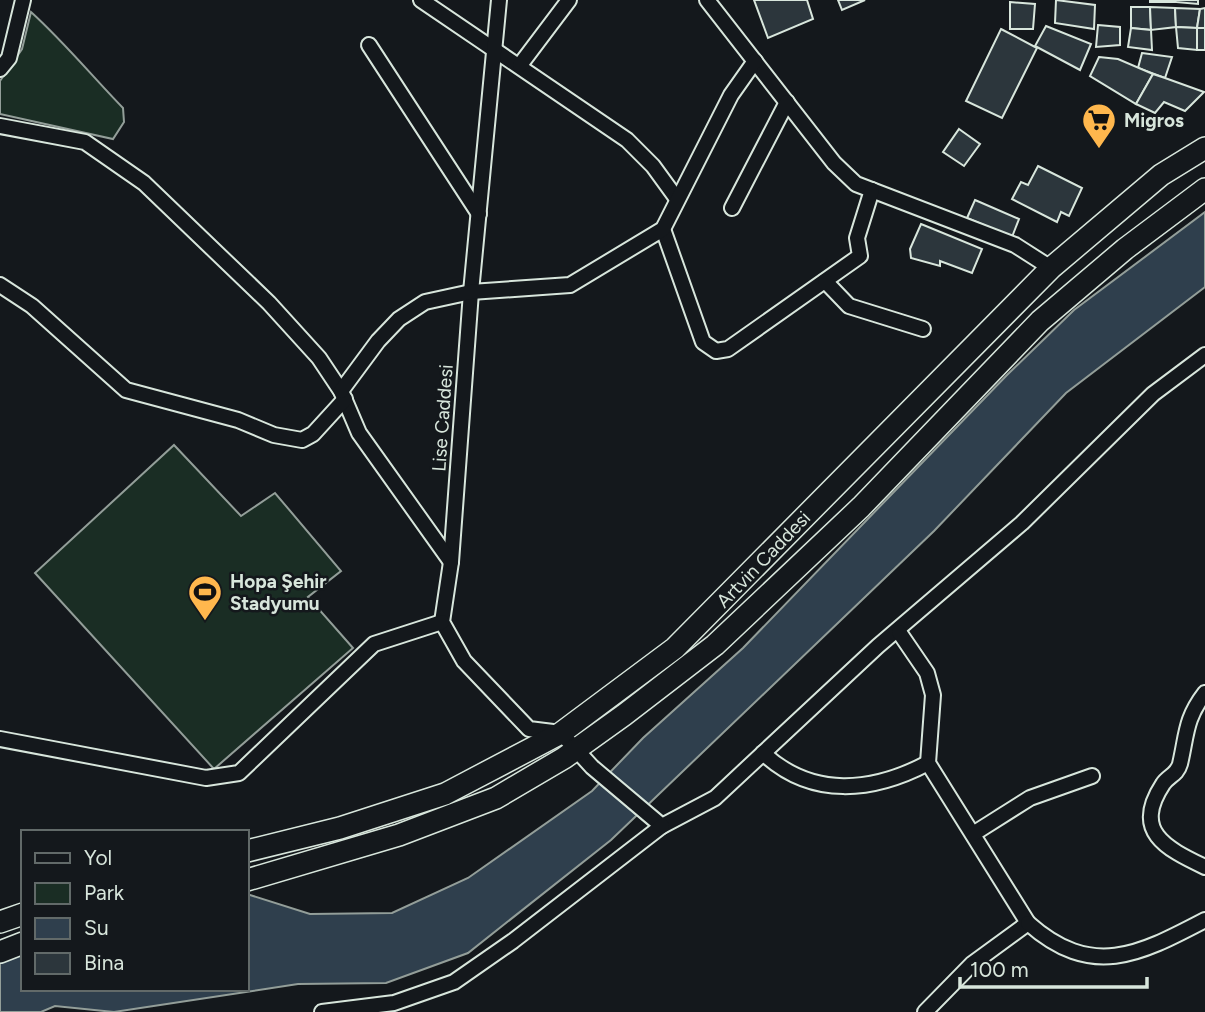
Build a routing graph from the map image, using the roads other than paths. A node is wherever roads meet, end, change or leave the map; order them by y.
1 (23, 0) edge
2 (421, 0) edge
3 (499, 0) edge
4 (569, 0) edge
5 (707, 0) edge
6 (369, 45) dead end
7 (496, 52) junction
8 (755, 61) junction
9 (520, 65) junction
10 (0, 69) edge
11 (787, 102) junction
12 (0, 126) edge
13 (1205, 136) edge
14 (1205, 148) edge
15 (1161, 175) junction
16 (1205, 189) edge
17 (872, 190) junction
18 (677, 199) junction
19 (732, 208) dead end
20 (479, 214) junction
21 (663, 229) junction
22 (1051, 268) junction
23 (825, 281) junction
24 (0, 285) edge
25 (471, 292) junction
26 (923, 329) dead end
27 (1205, 355) edge
28 (343, 395) junction
29 (451, 562) junction
30 (442, 622) junction
31 (898, 632) junction
32 (1205, 693) edge
33 (561, 733) junction
34 (0, 739) edge
35 (575, 750) junction
36 (763, 753) junction
37 (928, 763) junction
38 (1093, 776) dead end
39 (662, 826) junction
40 (973, 834) junction
41 (248, 852) edge
42 (1205, 867) edge
43 (248, 880) edge
44 (21, 915) edge
45 (1205, 920) edge
46 (0, 922) edge
47 (1028, 923) junction
48 (21, 944) edge
49 (0, 952) edge
50 (322, 1012) edge
51 (925, 1012) edge

1 - 10 street
2 - 7 street
3 - 7 street, Lise Caddesi
4 - 9 street
5 - 8 street
6 - 20 street
7 - 9 street
7 - 20 street, Lise Caddesi
8 - 11 street
8 - 18 street
9 - 18 street
11 - 17 street
11 - 19 street
12 - 28 street
13 - 15 street
14 - 15 highway, Artvin Caddesi
15 - 22 highway, Artvin Caddesi
16 - 35 highway, Artvin Caddesi
17 - 22 street
17 - 23 street
18 - 21 street
20 - 25 street, Lise Caddesi
21 - 23 street
21 - 25 street
22 - 33 highway, Artvin Caddesi
23 - 26 street
24 - 28 street
25 - 28 street
25 - 29 street, Lise Caddesi
27 - 31 street
28 - 29 street
29 - 30 street, Lise Caddesi
30 - 33 street
30 - 34 street
31 - 36 street
31 - 37 street
32 - 42 street
33 - 35 street
33 - 41 highway, Artvin Caddesi
35 - 39 street
35 - 43 highway, Artvin Caddesi
36 - 37 street
36 - 39 street
37 - 40 street
38 - 40 street
39 - 50 street
40 - 47 street
44 - 46 highway
45 - 47 street
47 - 51 street
48 - 49 highway

